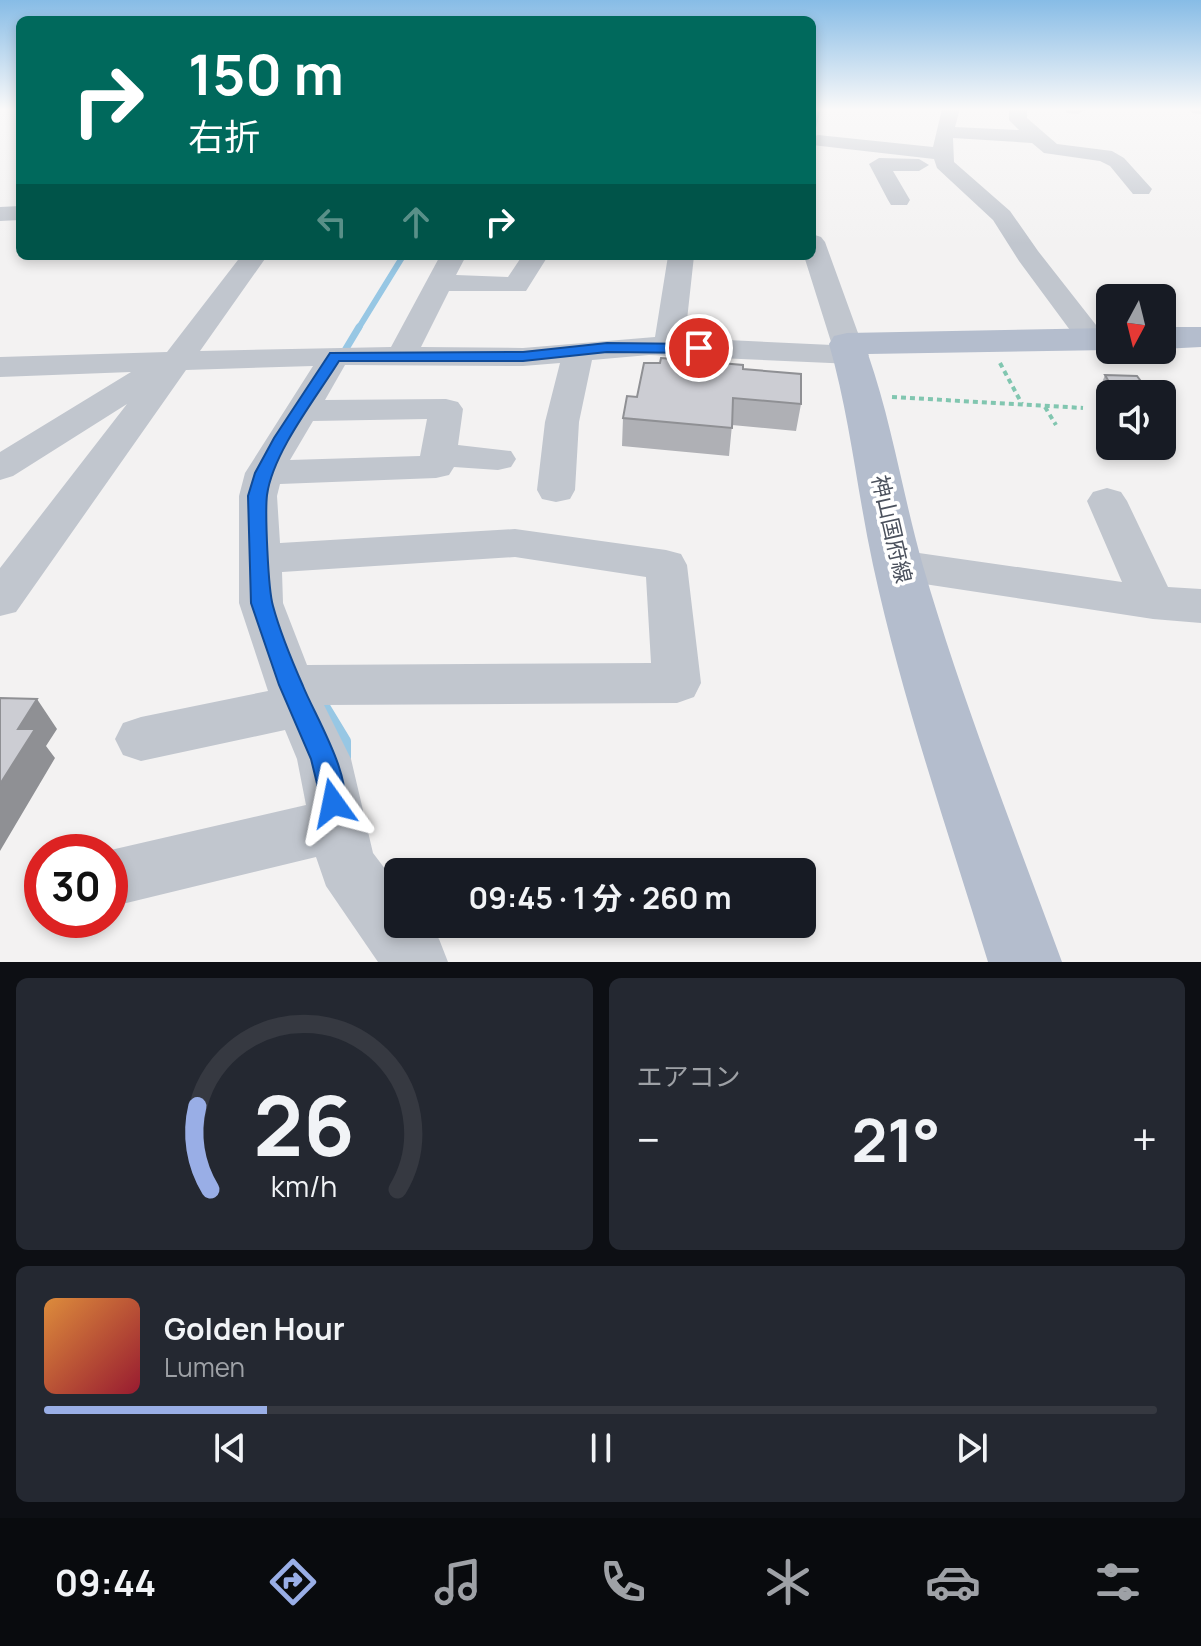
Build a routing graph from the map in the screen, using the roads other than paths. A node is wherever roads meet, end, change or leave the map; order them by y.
1 (907, 154) edge
2 (956, 154) edge
3 (1095, 154) edge
4 (920, 188) dead end
5 (1141, 189) dead end
6 (816, 254) edge
7 (251, 260) edge
8 (451, 260) edge
9 (532, 260) edge
10 (680, 260) edge
11 (439, 283) junction
12 (1096, 333) edge
13 (1176, 338) edge
14 (1200, 338) edge
15 (1096, 339) edge
16 (669, 347) junction
17 (578, 352) junction
18 (402, 355) junction
19 (335, 356) junction
20 (174, 361) junction
21 (854, 365) junction
22 (0, 367) edge
23 (302, 411) junction
24 (438, 455) junction
25 (498, 459) dead end
26 (0, 468) edge
27 (264, 473) junction
28 (556, 490) dead end
29 (1107, 501) dead end
30 (259, 559) junction
31 (898, 565) junction
32 (0, 600) edge
33 (1153, 603) junction
34 (1201, 606) edge
35 (295, 696) junction
36 (141, 739) dead end
37 (338, 825) junction
38 (128, 874) edge
39 (416, 962) edge
40 (1025, 962) edge

1 - 4 street
2 - 12 street
3 - 5 street
6 - 21 street
7 - 20 street
8 - 11 street
9 - 11 street
10 - 16 street
11 - 18 street
13 - 14 main road
15 - 21 main road
16 - 17 street
16 - 21 street
17 - 18 street
17 - 28 street
18 - 19 street
19 - 20 street
19 - 23 street
20 - 22 street
20 - 26 street
20 - 32 street
21 - 31 main road, 神山国府線
23 - 24 street
23 - 27 street
24 - 25 street
24 - 27 street
27 - 30 street
29 - 33 street
30 - 35 street
30 - 35 street
31 - 33 street
31 - 40 main road, 神山国府線
33 - 34 street
35 - 36 street
35 - 37 street
37 - 38 street
37 - 39 street

